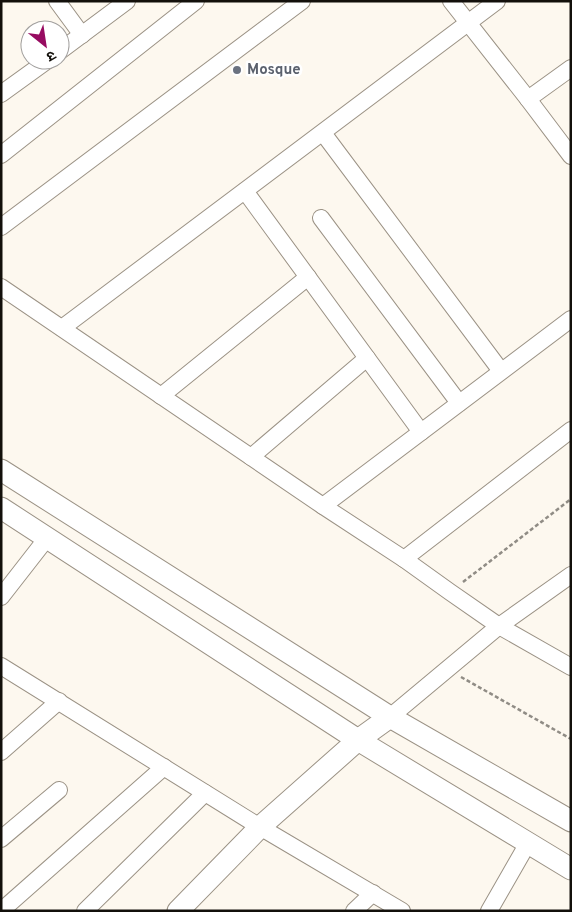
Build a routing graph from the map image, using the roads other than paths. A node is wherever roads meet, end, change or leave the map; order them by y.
1 (57, 1) edge
2 (127, 1) edge
3 (196, 1) edge
4 (302, 1) edge
5 (451, 1) edge
6 (497, 1) edge
7 (468, 24) junction
8 (82, 35) junction
9 (70, 44) edge
10 (571, 68) edge
11 (34, 70) edge
12 (1, 94) edge
13 (528, 99) junction
14 (323, 133) junction
15 (1, 155) edge
16 (571, 156) edge
17 (245, 191) junction
18 (321, 218) dead end
19 (1, 227) edge
20 (308, 277) junction
21 (1, 287) edge
22 (571, 319) edge
23 (62, 328) junction
24 (367, 358) junction
25 (501, 372) junction
26 (161, 396) junction
27 (460, 403) junction
28 (571, 430) edge
29 (421, 432) junction
30 (251, 457) junction
31 (1, 470) edge
32 (323, 506) junction
33 (1, 508) edge
34 (47, 538) junction
35 (404, 559) junction
36 (571, 575) edge
37 (2, 596) edge
38 (499, 626) junction
39 (1, 666) edge
40 (571, 667) edge
41 (59, 701) junction
42 (390, 717) junction
43 (358, 740) junction
44 (1, 752) edge
45 (164, 767) junction
46 (59, 790) dead end
47 (205, 793) junction
48 (571, 821) edge
49 (260, 827) junction
50 (1, 839) edge
51 (528, 843) junction
52 (571, 869) edge
53 (373, 894) junction
54 (1, 911) edge
55 (85, 911) edge
56 (178, 911) edge
57 (354, 911) edge
58 (402, 911) edge
59 (489, 911) edge

1 - 8 street
2 - 8 street
3 - 15 street
4 - 19 street
5 - 7 street
6 - 7 street
7 - 13 street
7 - 14 street
8 - 9 street
10 - 13 street
11 - 12 street
13 - 16 street
14 - 17 street
14 - 25 street
17 - 20 street
17 - 23 street
18 - 27 street
20 - 24 street
20 - 26 street
21 - 23 street
22 - 25 street
23 - 26 street
24 - 29 street
24 - 30 street
25 - 27 street
26 - 30 street
27 - 29 street
28 - 35 street
29 - 32 street
30 - 32 street
31 - 42 street
32 - 35 street
33 - 34 street
34 - 37 street
34 - 43 street
35 - 38 street
36 - 38 street
38 - 40 street
38 - 42 street
39 - 41 street
41 - 44 street
41 - 45 street
42 - 43 street
42 - 48 street
43 - 49 street
43 - 51 street
45 - 47 street
45 - 54 street
46 - 50 street
47 - 49 street
47 - 55 street
49 - 53 street
49 - 56 street
51 - 52 street
51 - 59 street
53 - 57 street
53 - 58 street

